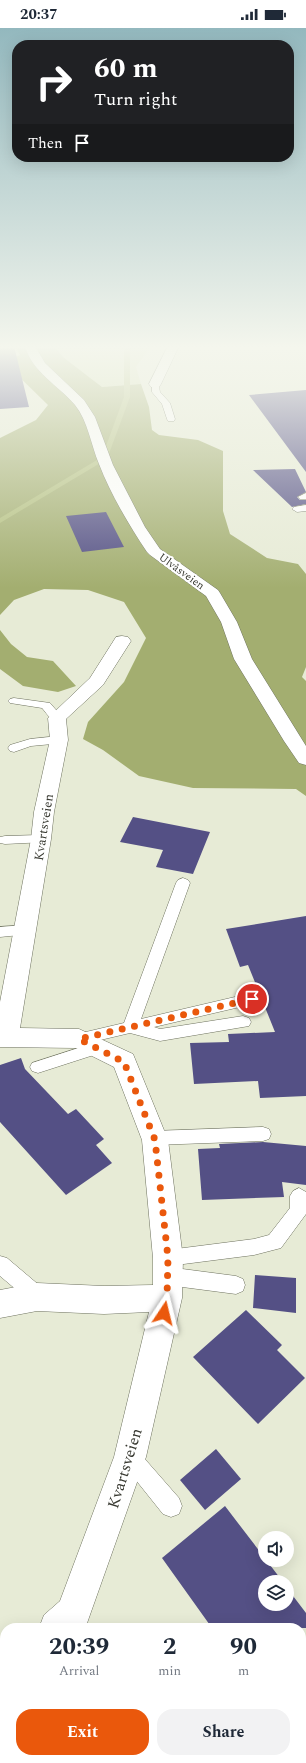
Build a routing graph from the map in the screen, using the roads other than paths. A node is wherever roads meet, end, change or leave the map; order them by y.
1 (92, 427) edge
2 (122, 641) dead end
3 (14, 701) dead end
4 (58, 718) junction
5 (60, 740) junction
6 (14, 748) dead end
7 (306, 759) edge
8 (41, 839) junction
9 (5, 840) dead end
10 (183, 883) dead end
11 (25, 930) junction
12 (0, 932) edge
13 (252, 999) dead end
14 (243, 1022) dead end
15 (130, 1027) junction
16 (3, 1036) edge
17 (88, 1043) junction
18 (38, 1067) dead end
19 (263, 1134) dead end
20 (154, 1138) junction
21 (300, 1196) dead end
22 (0, 1264) edge
23 (167, 1277) junction
24 (236, 1285) dead end
25 (39, 1298) junction
26 (0, 1304) edge
27 (130, 1457) junction
28 (170, 1506) dead end
29 (63, 1623) edge

1 - 7 street, Ulvåsveien
2 - 4 street
3 - 4 lane
4 - 5 street, Kvartsveien
5 - 6 lane
5 - 8 street, Kvartsveien
8 - 9 lane
8 - 11 street, Kvartsveien
10 - 15 lane
11 - 12 lane
11 - 16 street, Kvartsveien
13 - 15 lane
14 - 15 lane
15 - 17 lane
16 - 17 street, Kvartsveien
17 - 18 lane
17 - 20 street, Kvartsveien
19 - 20 lane
20 - 23 street, Kvartsveien
21 - 23 lane
22 - 25 lane
23 - 24 lane
23 - 25 street
23 - 27 street, Kvartsveien
25 - 26 street
27 - 28 lane
27 - 29 street, Kvartsveien

